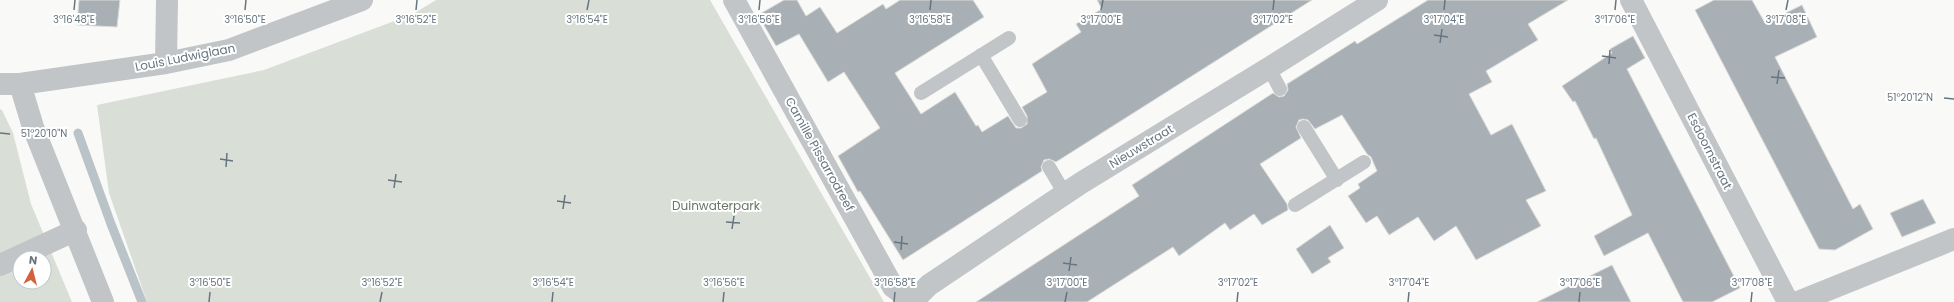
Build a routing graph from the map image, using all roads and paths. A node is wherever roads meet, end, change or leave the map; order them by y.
1 (167, 0) edge
2 (362, 0) edge
3 (734, 0) edge
4 (1377, 0) edge
5 (1631, 0) edge
6 (1009, 38) dead end
7 (981, 55) junction
8 (166, 63) junction
9 (1269, 68) junction
10 (10, 84) edge
11 (1280, 89) dead end
12 (921, 93) dead end
13 (1020, 120) dead end
14 (1304, 127) dead end
15 (1364, 162) dead end
16 (1049, 167) dead end
17 (1337, 180) junction
18 (1065, 194) junction
19 (1295, 204) dead end
20 (76, 230) junction
21 (1954, 239) edge
22 (0, 265) edge
23 (103, 302) edge
24 (912, 302) edge
25 (1798, 302) edge

1 - 8 street
2 - 8 street, Louis Ludwiglaan
3 - 24 street, Camille Pissarrodreef
4 - 9 street, Nieuwstraat
5 - 25 street, Esdoornstraat
6 - 7 lane
7 - 12 lane
7 - 13 lane
8 - 10 street, Louis Ludwiglaan
9 - 11 lane
9 - 18 street, Nieuwstraat
10 - 20 street
14 - 17 lane
15 - 17 lane
16 - 18 lane
17 - 19 lane
18 - 24 street, Nieuwstraat
20 - 22 street
20 - 23 street
21 - 25 street, Esdoornstraat

